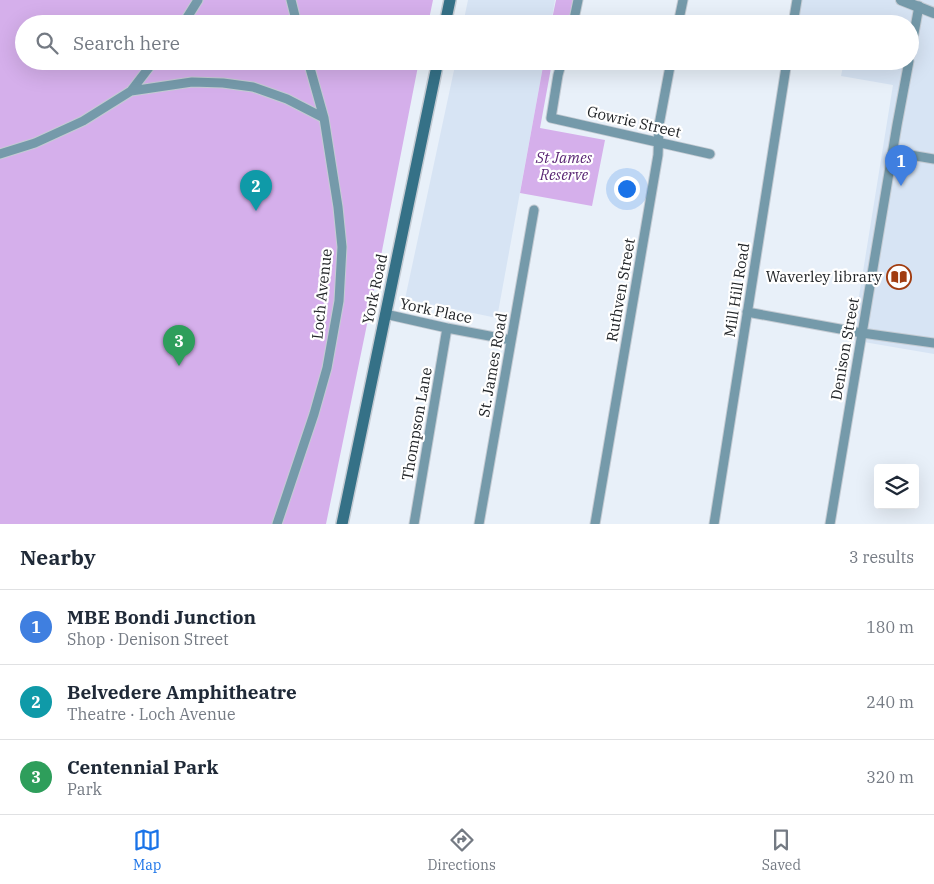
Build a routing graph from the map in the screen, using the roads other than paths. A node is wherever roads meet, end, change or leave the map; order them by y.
1 (198, 0) edge
2 (291, 0) edge
3 (450, 0) edge
4 (578, 0) edge
5 (683, 0) edge
6 (797, 0) edge
7 (902, 0) edge
8 (919, 6) junction
9 (934, 12) edge
10 (189, 15) edge
11 (295, 15) edge
12 (448, 15) edge
13 (576, 15) edge
14 (680, 15) edge
15 (794, 15) edge
16 (917, 15) edge
17 (147, 70) edge
18 (311, 70) edge
19 (436, 70) edge
20 (559, 70) edge
21 (669, 70) edge
22 (786, 70) edge
23 (907, 70) edge
24 (131, 91) junction
25 (324, 118) junction
26 (658, 142) junction
27 (893, 152) junction
28 (0, 154) edge
29 (710, 154) dead end
30 (934, 159) edge
31 (534, 210) dead end
32 (747, 312) junction
33 (385, 314) junction
34 (447, 328) junction
35 (862, 332) junction
36 (511, 340) junction
37 (934, 343) edge
38 (276, 524) edge
39 (342, 524) edge
40 (414, 524) edge
41 (479, 524) edge
42 (595, 524) edge
43 (714, 524) edge
44 (830, 524) edge

1 - 10 street
2 - 11 street
3 - 12 main road
4 - 13 street
5 - 14 street
6 - 15 street
7 - 8 street
8 - 9 street
8 - 16 street
17 - 24 street
18 - 25 street, Loch Avenue
19 - 33 main road, York Road
20 - 26 street, Gowrie Street
21 - 26 street, Ruthven Street
22 - 32 street, Mill Hill Road
23 - 27 street, Denison Street
24 - 25 street
24 - 28 street
25 - 38 street, Loch Avenue
26 - 29 street, Gowrie Street
26 - 42 street, Ruthven Street
27 - 30 street
27 - 35 street, Denison Street
31 - 36 street, St. James Road
32 - 35 street
32 - 43 street, Mill Hill Road
33 - 34 street, York Place
33 - 39 main road, York Road
34 - 36 street, York Place
34 - 40 street, Thompson Lane
35 - 37 street
35 - 44 street, Denison Street
36 - 41 street, St. James Road

